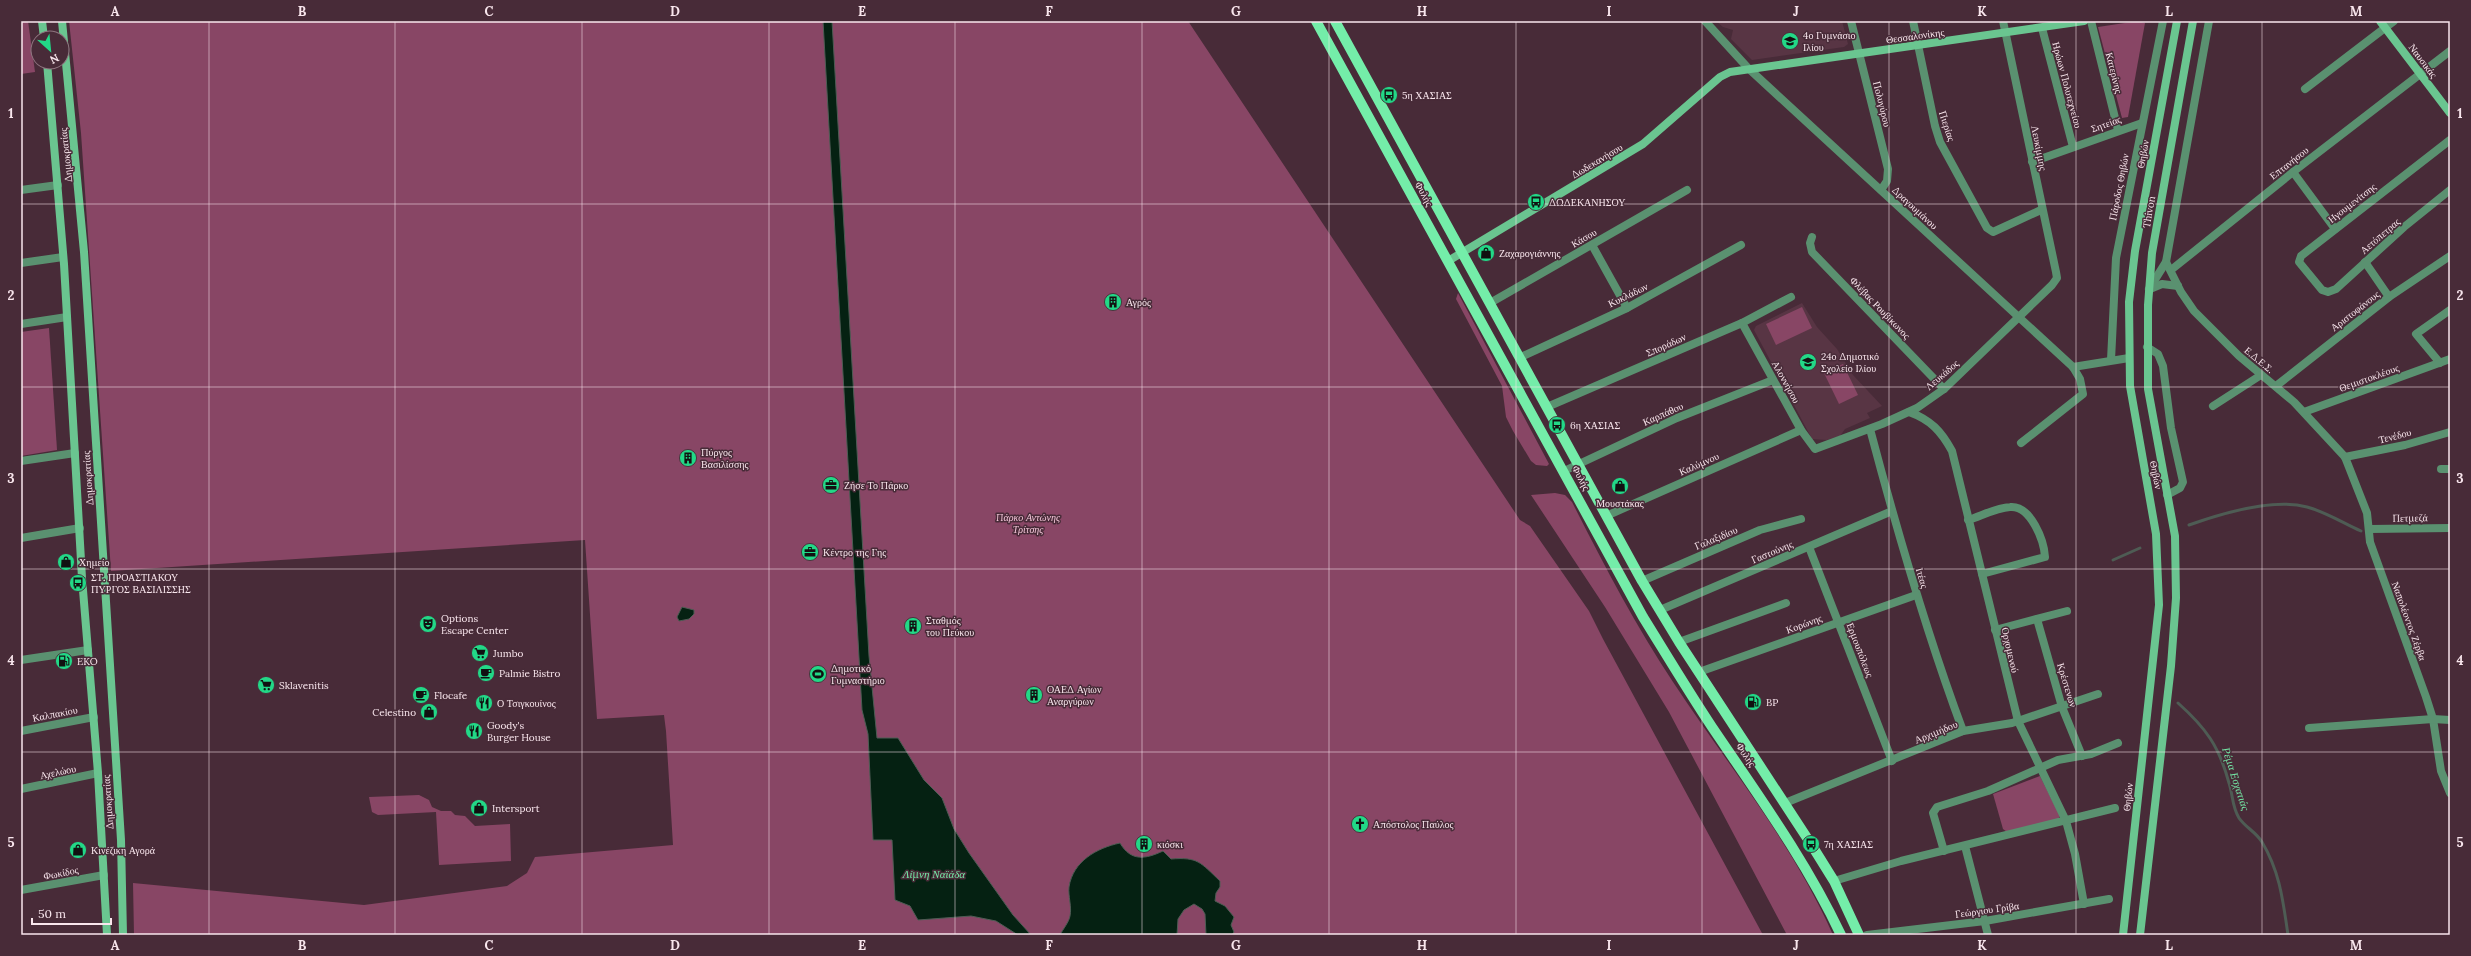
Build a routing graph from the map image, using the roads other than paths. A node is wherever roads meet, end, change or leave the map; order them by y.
1 (62, 21) edge
2 (1316, 21) edge
3 (1335, 21) edge
4 (1705, 21) edge
5 (1851, 21) edge
6 (1913, 21) edge
7 (2003, 21) edge
8 (2084, 21) edge
9 (2091, 21) edge
10 (2163, 21) edge
11 (2177, 21) edge
12 (2193, 21) edge
13 (2209, 21) edge
14 (2380, 21) edge
15 (2394, 21) edge
16 (2042, 28) junction
17 (2386, 29) junction
18 (2005, 32) junction
19 (1917, 46) junction
20 (2450, 51) edge
21 (1859, 54) junction
22 (1748, 68) junction
23 (48, 70) edge
24 (2421, 74) junction
25 (2305, 89) dead end
26 (2450, 113) edge
27 (2142, 123) junction
28 (2118, 130) junction
29 (2450, 140) edge
30 (2073, 147) junction
31 (2032, 162) junction
32 (2293, 172) junction
33 (58, 185) junction
34 (21, 190) edge
35 (1688, 190) dead end
36 (1881, 190) junction
37 (2450, 190) edge
38 (2041, 210) junction
39 (2335, 229) junction
40 (1812, 237) dead end
41 (1592, 245) junction
42 (1741, 245) dead end
43 (1462, 254) junction
44 (2450, 256) edge
45 (63, 258) junction
46 (1448, 261) junction
47 (2166, 262) junction
48 (2365, 262) junction
49 (21, 263) edge
50 (2171, 270) junction
51 (2056, 278) joint
52 (2178, 286) junction
53 (2149, 289) junction
54 (2322, 290) joint
55 (1791, 297) dead end
56 (2389, 297) junction
57 (1490, 303) junction
58 (1626, 308) junction
59 (2450, 310) edge
60 (67, 317) junction
61 (2019, 317) junction
62 (1742, 323) junction
63 (21, 324) edge
64 (2147, 347) junction
65 (1521, 357) junction
66 (2129, 358) junction
67 (2450, 359) edge
68 (2111, 360) junction
69 (2440, 363) junction
70 (2073, 367) junction
71 (2261, 375) junction
72 (1773, 380) junction
73 (2276, 386) junction
74 (1944, 389) junction
75 (2213, 406) dead end
76 (1547, 407) junction
77 (1909, 412) junction
78 (2304, 412) junction
79 (1870, 428) junction
80 (1801, 430) junction
81 (2450, 432) edge
82 (2021, 443) dead end
83 (1815, 449) joint
84 (75, 453) junction
85 (2345, 457) junction
86 (21, 462) edge
87 (1578, 464) junction
88 (1564, 470) junction
89 (2167, 495) junction
90 (1892, 511) junction
91 (1606, 516) junction
92 (1801, 519) dead end
93 (1968, 520) junction
94 (80, 528) junction
95 (2450, 528) edge
96 (2370, 529) junction
97 (21, 538) edge
98 (1809, 547) junction
99 (1982, 574) junction
100 (1642, 581) junction
101 (1916, 595) junction
102 (1786, 602) dead end
103 (1660, 610) junction
104 (2067, 611) dead end
105 (2037, 619) junction
106 (1839, 622) junction
107 (1995, 630) junction
108 (1679, 642) junction
109 (88, 650) junction
110 (21, 660) edge
111 (1698, 672) junction
112 (2098, 694) dead end
113 (2062, 707) junction
114 (94, 717) junction
115 (2433, 719) junction
116 (2450, 720) edge
117 (2018, 721) junction
118 (2309, 728) dead end
119 (21, 731) edge
120 (1963, 731) junction
121 (2118, 743) dead end
122 (2082, 756) junction
123 (1892, 761) junction
124 (2040, 768) junction
125 (98, 773) junction
126 (2447, 776) edge
127 (21, 789) edge
128 (2450, 793) edge
129 (1785, 803) junction
130 (2115, 808) dead end
131 (2066, 821) junction
132 (1965, 846) junction
133 (1944, 851) junction
134 (104, 875) junction
135 (1834, 881) junction
136 (21, 890) edge
137 (2109, 899) dead end
138 (2084, 904) junction
139 (1984, 921) junction
140 (107, 935) edge
141 (123, 935) edge
142 (1841, 935) edge
143 (1859, 935) edge
144 (1867, 935) edge
145 (1988, 935) edge
146 (2123, 935) edge
147 (2140, 935) edge

1 - 141 main road, Δημοκρατίας
2 - 46 main road, Φυλής
3 - 43 main road, Φυλής
4 - 22 street, Δραγουμάνου
5 - 21 street, Πολυγύρου
6 - 19 street, Πιερίας
7 - 18 street, Λευκίμμης
8 - 16 main road, Θεσσαλονίκης
9 - 28 street, Κατερίνης
10 - 27 street, Πάροδος Θηβών
11 - 66 main road, Θηβών
12 - 53 main road, Θηβών
13 - 47 street
14 - 17 main road, Ναυσικάς
15 - 17 street
16 - 18 main road, Θεσσαλονίκης
16 - 30 street, Ηρώων Πολυτεχνείου
17 - 24 main road, Ναυσικάς
17 - 25 street
18 - 19 main road, Θεσσαλονίκης
18 - 31 street, Λευκίμμης
19 - 21 main road, Θεσσαλονίκης
19 - 38 street, Πιερίας
20 - 24 street, Επτανήσου
21 - 22 main road, Θεσσαλονίκης
21 - 36 street, Πολυγύρου
22 - 36 street, Δραγουμάνου
22 - 43 main road, Δωδεκανήσου
23 - 33 main road, Δημοκρατίας
24 - 26 main road, Ναυσικάς
24 - 32 street, Επτανήσου
27 - 28 street, Σητείας
27 - 68 street, Πάροδος Θηβών
28 - 30 street, Σητείας
29 - 39 street, Ηγουμενίτσης
30 - 31 street, Σητείας
31 - 38 street, Λευκίμμης
32 - 39 street
32 - 50 street, Επτανήσου
33 - 34 street
33 - 45 main road, Δημοκρατίας
35 - 41 street, Κάσου
36 - 61 street, Δραγουμάνου
37 - 48 street, Αετόπετρας
38 - 51 street, Λευκίμμης
39 - 54 street, Ηγουμενίτσης
40 - 74 street, Φλέβας Ρουβίκωνος
41 - 57 street, Κάσου
41 - 58 street
42 - 58 street, Κυκλάδων
43 - 46 main road, Δωδεκανήσου
43 - 57 main road, Φυλής
44 - 56 street, Αριστοφάνους
45 - 49 street
45 - 60 main road, Δημοκρατίας
46 - 88 main road, Φυλής
47 - 50 street
47 - 53 street
48 - 54 street, Αετόπετρας
48 - 56 street
50 - 52 street, Ε.Δ.Ε.Σ.
51 - 61 street, Λευκάδος
52 - 53 street
52 - 71 street, Ε.Δ.Ε.Σ.
53 - 64 main road, Θηβών
55 - 62 street, Σποράδων
56 - 73 street, Αριστοφάνους
57 - 65 main road, Φυλής
58 - 65 street, Κυκλάδων
59 - 69 street
60 - 63 street
60 - 84 main road, Δημοκρατίας
61 - 70 street, Δραγουμάνου
61 - 74 street, Λευκάδος
62 - 72 street, Αλοννήσου
62 - 76 street, Σποράδων
64 - 89 main road, Θηβών
64 - 89 street
65 - 76 main road, Φυλής
66 - 68 street
66 - 146 main road, Θηβών
67 - 69 street, Θεμιστοκλέους
68 - 70 street
69 - 78 street, Θεμιστοκλέους
70 - 82 street
71 - 73 street, Ε.Δ.Ε.Σ.
71 - 75 street
72 - 80 street, Αλοννήσου
72 - 87 street, Καρπάθου
73 - 78 street, Ε.Δ.Ε.Σ.
74 - 77 street, Λευκάδος
76 - 87 main road, Φυλής
77 - 79 street, Λευκάδος
77 - 93 street, Ορχομενού
78 - 85 street, Ε.Δ.Ε.Σ.
79 - 83 street, Λευκάδος
79 - 90 street, Ιτέας
80 - 83 street, Αλοννήσου
80 - 91 street, Καλύμνου
81 - 85 street, Τενέδου
84 - 86 street
84 - 94 main road, Δημοκρατίας
85 - 96 street, Ναπολέοντος Ζέρβα
87 - 88 street, Καρπάθου
87 - 91 main road, Φυλής
88 - 142 main road, Φυλής
89 - 147 main road, Θηβών
90 - 98 street, Γαστούνης
90 - 101 street, Ιτέας
91 - 100 main road, Φυλής
92 - 100 street, Γαλαξιδίου
93 - 99 street, Ορχομενού
93 - 99 street
94 - 97 street
94 - 109 main road, Δημοκρατίας
95 - 96 street, Πετμεζά
96 - 115 street, Ναπολέοντος Ζέρβα
98 - 103 street, Γαστούνης
98 - 106 street, Ερμουπόλεως
99 - 107 street, Ορχομενού
100 - 103 main road, Φυλής
101 - 106 street, Κορώνης
101 - 120 street, Ιτέας
102 - 108 street
103 - 108 main road, Φυλής
104 - 105 street
105 - 107 street
105 - 113 street, Κρέστενων
106 - 111 street, Κορώνης
106 - 123 street, Ερμουπόλεως
107 - 117 street, Ορχομενού
108 - 111 main road, Φυλής
109 - 110 street
109 - 114 main road, Δημοκρατίας
111 - 129 main road, Φυλής
112 - 113 street, Αρχιμήδου
113 - 117 street, Αρχιμήδου
113 - 122 street, Κρέστενων
114 - 119 street, Καλπακίου
114 - 125 main road, Δημοκρατίας
115 - 116 street
115 - 118 street
115 - 126 street, Ναπολέοντος Ζέρβα
117 - 120 street, Αρχιμήδου
117 - 124 street, Ορχομενού
120 - 123 street, Αρχιμήδου
121 - 122 street
122 - 124 street
123 - 129 street, Αρχιμήδου
124 - 131 street, Ορχομενού
124 - 133 street
125 - 127 street, Αχελώου
125 - 134 main road, Δημοκρατίας
126 - 128 street, Ναπολέοντος Ζέρβα
129 - 135 main road, Φυλής
130 - 131 street
131 - 132 street
131 - 138 street, Ορχομενού
132 - 133 street
132 - 139 street
133 - 135 street
134 - 136 street, Φωκίδος
134 - 140 main road, Δημοκρατίας
135 - 143 main road, Φυλής
137 - 138 street, Γεώργιου Γρίβα
138 - 139 street, Γεώργιου Γρίβα
139 - 144 street, Γεώργιου Γρίβα
139 - 145 street

